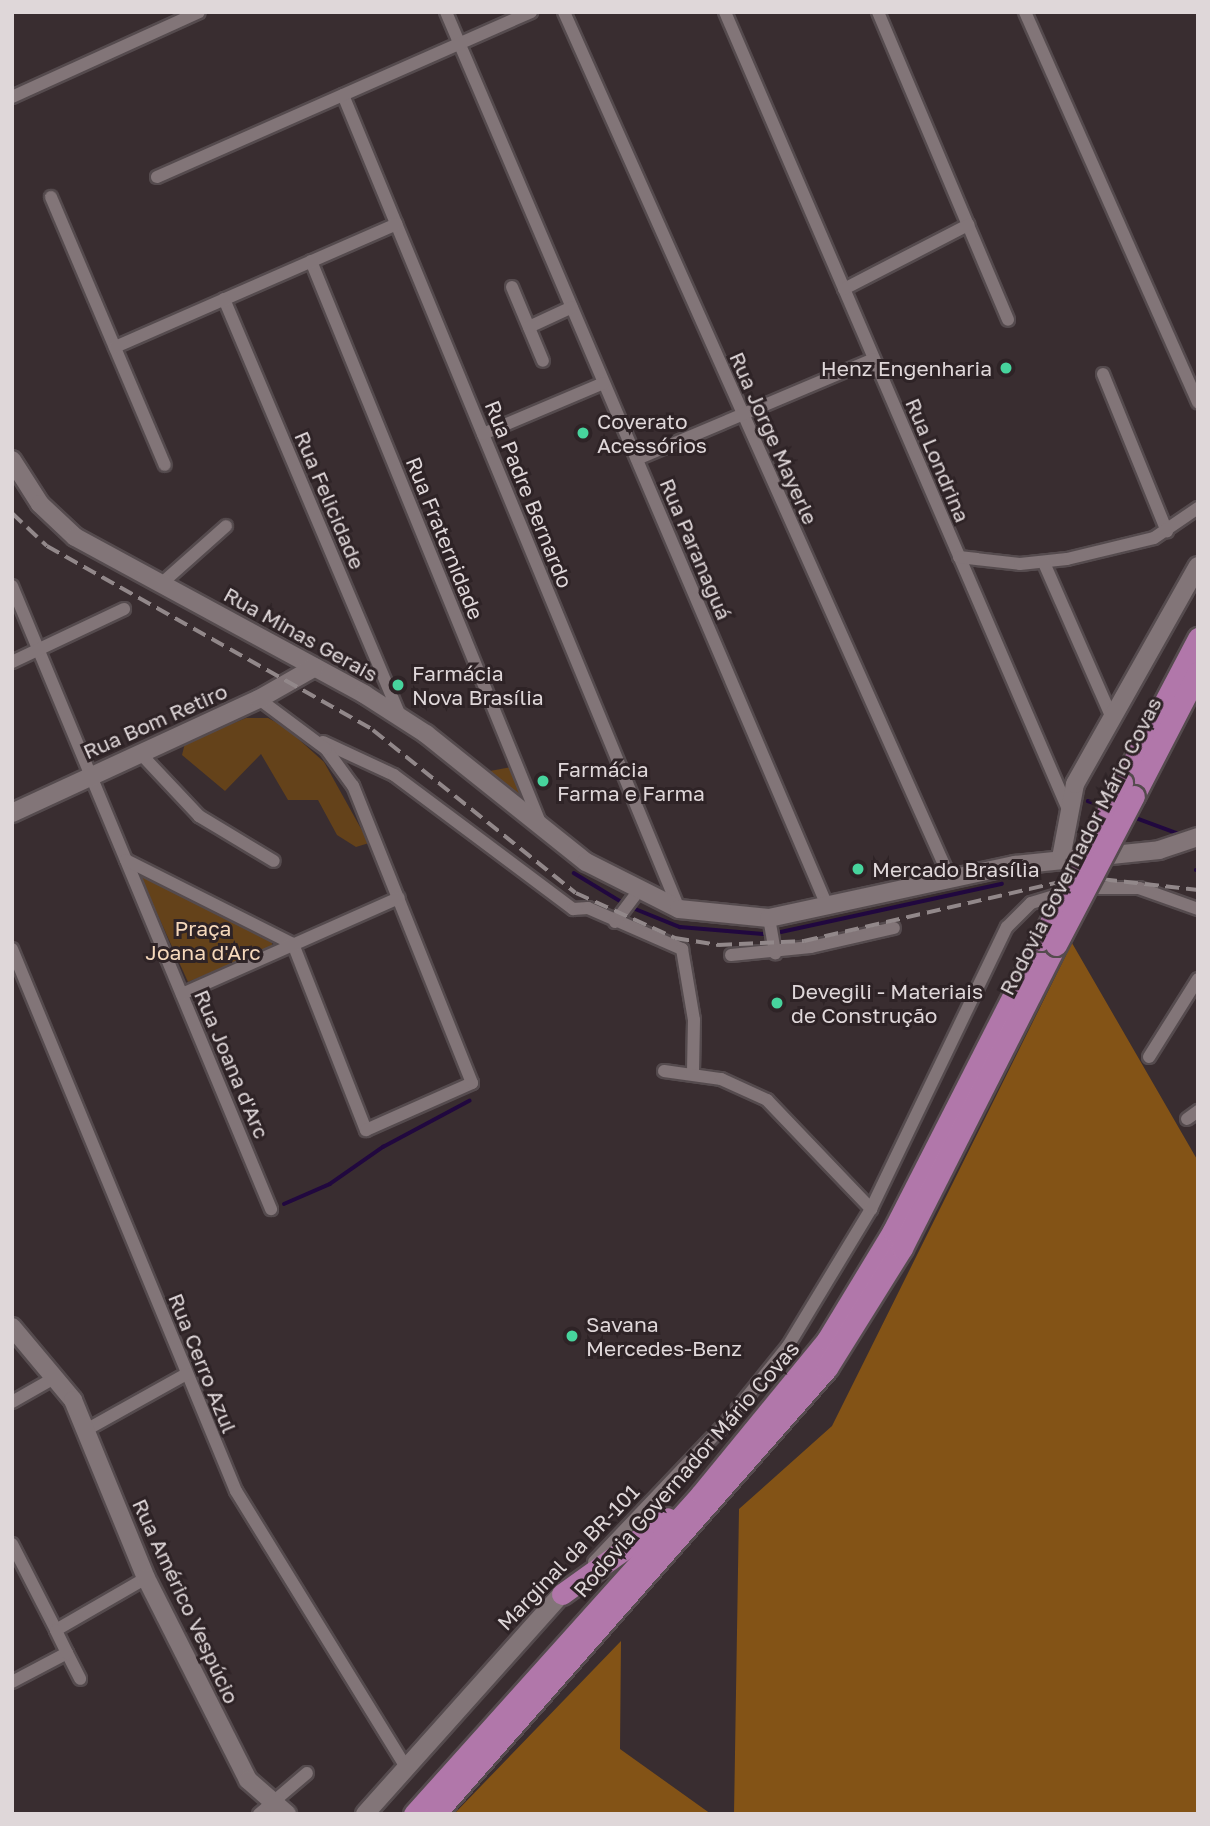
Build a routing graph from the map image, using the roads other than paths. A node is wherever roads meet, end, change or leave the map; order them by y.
1 (199, 12) edge
2 (446, 12) edge
3 (530, 12) edge
4 (564, 12) edge
5 (725, 12) edge
6 (878, 12) edge
7 (1025, 12) edge
8 (460, 43) junction
9 (343, 95) junction
10 (12, 97) edge
11 (157, 177) dead end
12 (51, 197) dead end
13 (397, 224) junction
14 (968, 225) junction
15 (311, 261) junction
16 (512, 287) dead end
17 (844, 289) junction
18 (224, 299) junction
19 (572, 307) junction
20 (1008, 320) dead end
21 (529, 327) junction
22 (115, 346) junction
23 (874, 359) junction
24 (543, 360) dead end
25 (1103, 374) dead end
26 (604, 383) junction
27 (1198, 402) edge
28 (742, 414) junction
29 (483, 434) junction
30 (637, 459) junction
31 (12, 460) edge
32 (165, 465) dead end
33 (1198, 508) edge
34 (226, 526) dead end
35 (1167, 531) junction
36 (959, 557) junction
37 (1044, 563) junction
38 (1198, 566) edge
39 (161, 584) junction
40 (12, 586) edge
41 (124, 609) dead end
42 (1198, 638) edge
43 (38, 649) junction
44 (12, 662) edge
45 (315, 667) junction
46 (1198, 672) edge
47 (259, 699) junction
48 (401, 717) junction
49 (1112, 718) junction
50 (313, 738) junction
51 (139, 752) junction
52 (374, 764) junction
53 (90, 775) junction
54 (353, 786) junction
55 (1128, 789) junction
56 (1067, 807) junction
57 (12, 813) edge
58 (543, 829) junction
59 (1198, 837) edge
60 (1061, 858) junction
61 (126, 860) junction
62 (274, 861) dead end
63 (950, 878) junction
64 (637, 893) junction
65 (399, 898) junction
66 (828, 908) junction
67 (679, 909) junction
68 (1198, 909) edge
69 (769, 918) junction
70 (615, 922) junction
71 (894, 928) dead end
72 (1049, 943) junction
73 (293, 945) junction
74 (12, 949) edge
75 (775, 953) junction
76 (731, 955) dead end
77 (1198, 979) edge
78 (182, 994) junction
79 (1149, 1057) dead end
80 (664, 1071) dead end
81 (693, 1074) junction
82 (271, 1209) dead end
83 (871, 1209) junction
84 (12, 1327) edge
85 (186, 1374) junction
86 (56, 1377) junction
87 (12, 1402) edge
88 (86, 1430) junction
89 (701, 1494) junction
90 (12, 1544) edge
91 (146, 1578) junction
92 (562, 1594) junction
93 (56, 1630) junction
94 (67, 1653) junction
95 (80, 1679) dead end
96 (12, 1682) edge
97 (407, 1767) junction
98 (307, 1773) dead end
99 (265, 1809) edge
100 (287, 1814) edge
101 (365, 1814) edge
102 (414, 1814) edge
103 (435, 1814) edge

1 - 10 street
2 - 8 street, Rua Paranaguá
3 - 8 street
4 - 28 street, Rua Jorge Mayerle
5 - 17 street, Rua Londrina
6 - 14 street
7 - 27 street
8 - 9 street
8 - 19 street, Rua Paranaguá
9 - 11 street
9 - 13 street, Rua Padre Bernardo
12 - 22 street
13 - 15 street
13 - 29 street, Rua Padre Bernardo
14 - 17 street
14 - 20 street
15 - 18 street
15 - 58 street, Rua Fraternidade
16 - 21 street
17 - 23 street, Rua Londrina
18 - 22 street
18 - 48 street, Rua Felicidade
19 - 21 street
19 - 26 street, Rua Paranaguá
21 - 24 street
22 - 32 street
23 - 28 street
23 - 36 street, Rua Londrina
25 - 35 street
26 - 29 street
26 - 30 street, Rua Paranaguá
28 - 30 street
28 - 63 street, Rua Jorge Mayerle
29 - 67 street, Rua Padre Bernardo
30 - 66 street, Rua Paranaguá
31 - 39 main road, Rua Minas Gerais
33 - 35 street
34 - 39 street
35 - 37 street
36 - 37 street
36 - 56 street, Rua Londrina
37 - 49 street
38 - 49 main road
39 - 45 main road, Rua Minas Gerais
40 - 43 street, Rua Joana d'Arc
41 - 43 street
42 - 55 highway, Rodovia Governador Mário Covas
43 - 44 street
43 - 53 street, Rua Joana d'Arc
45 - 47 main road, Rua Bom Retiro
45 - 48 main road, Rua Minas Gerais
46 - 55 highway, Rodovia Governador Mário Covas
47 - 50 street
47 - 51 main road, Rua Bom Retiro
48 - 58 main road, Rua Minas Gerais
49 - 56 main road
50 - 52 street
50 - 54 street
51 - 53 main road, Rua Bom Retiro
51 - 62 street
52 - 54 street
52 - 70 street
53 - 57 main road, Rua Bom Retiro
53 - 61 street, Rua Joana d'Arc
54 - 65 street
55 - 72 highway, Rodovia Governador Mário Covas, bridge
56 - 60 main road
58 - 64 main road, Rua Minas Gerais
59 - 60 main road, Rua Minas Gerais
60 - 63 main road, Rua Minas Gerais
61 - 73 street
61 - 78 street, Rua Joana d'Arc
63 - 66 main road, Rua Minas Gerais
64 - 67 main road, Rua Minas Gerais
64 - 70 street
65 - 73 street
65 - 73 street
66 - 69 main road, Rua Minas Gerais
67 - 69 main road, Rua Minas Gerais
68 - 83 street, Marginal da BR-101
69 - 75 street
70 - 81 street
71 - 75 street
72 - 89 highway, Rodovia Governador Mário Covas
72 - 103 highway, Rodovia Governador Mário Covas
73 - 78 street
74 - 85 street, Rua Cerro Azul
75 - 76 street
77 - 79 street
78 - 82 street, Rua Joana d'Arc
80 - 81 street
81 - 83 street
83 - 92 street, Marginal da BR-101
84 - 86 main road, Rua Américo Vespúcio
85 - 88 street
85 - 97 street, Rua Cerro Azul
86 - 87 street
86 - 88 main road, Rua Américo Vespúcio
88 - 91 main road, Rua Américo Vespúcio
89 - 92 highway
89 - 102 highway, Rodovia Governador Mário Covas
90 - 93 street
91 - 93 street
91 - 99 main road, Rua Américo Vespúcio
92 - 97 main road, Marginal da BR-101
93 - 94 street
94 - 95 street
94 - 96 street
97 - 101 main road, Marginal da BR-101
98 - 99 street
99 - 100 main road, Rua Américo Vespúcio

